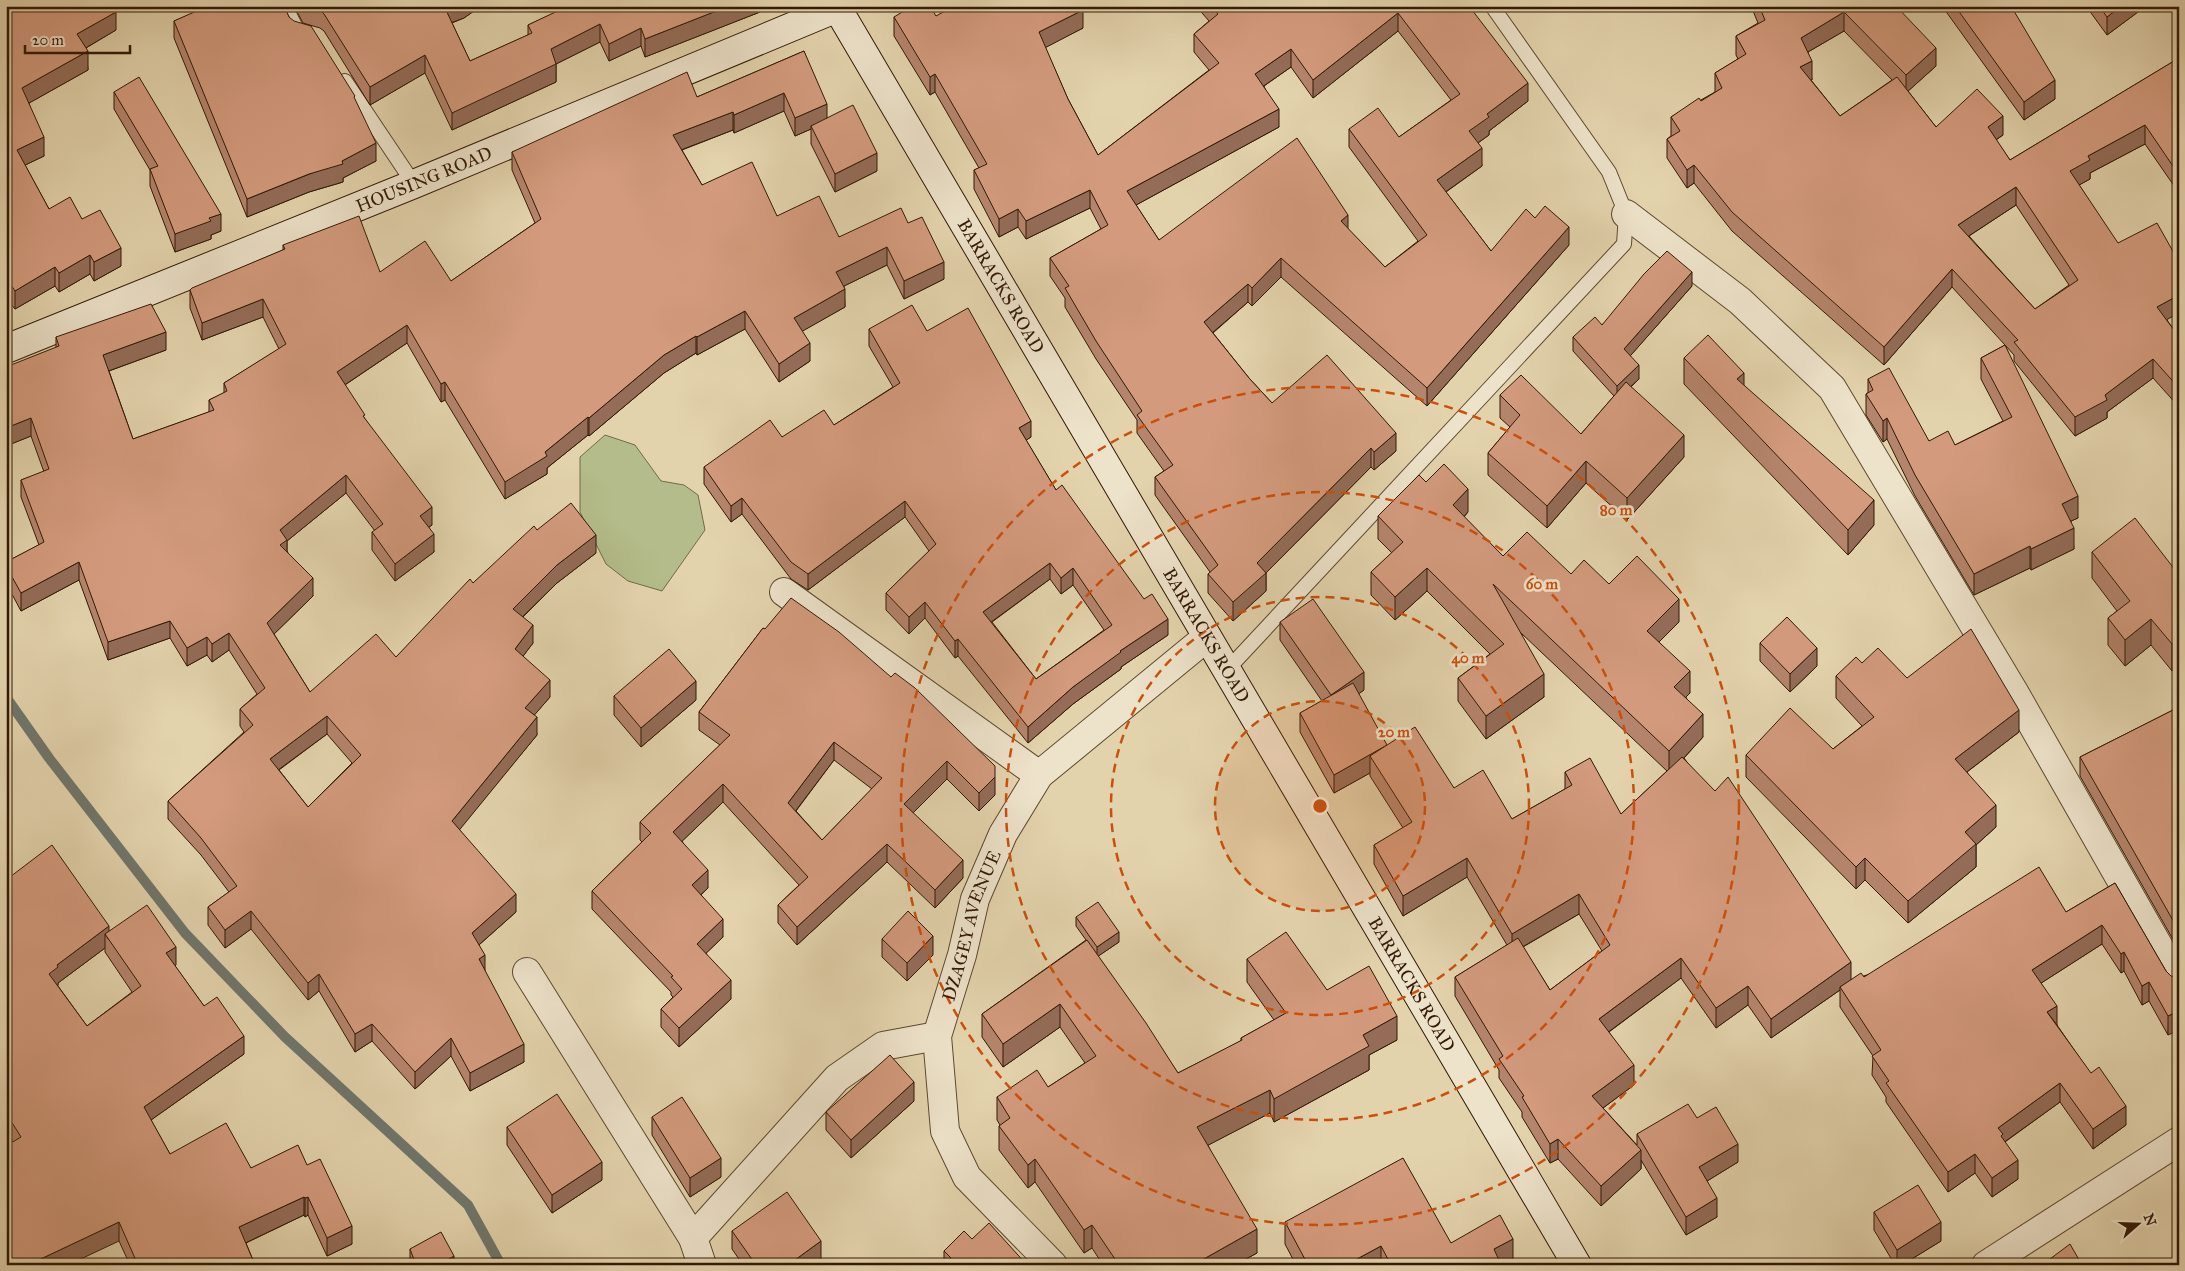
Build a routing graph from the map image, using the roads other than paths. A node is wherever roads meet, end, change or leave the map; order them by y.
1 (285, 6) edge
2 (1492, 6) edge
3 (838, 7) edge
4 (318, 36) edge
5 (338, 71) edge
6 (414, 184) junction
7 (1626, 214) junction
8 (6, 349) edge
9 (784, 592) dead end
10 (1208, 637) junction
11 (1226, 671) junction
12 (1039, 775) junction
13 (528, 972) dead end
14 (2179, 982) edge
15 (937, 1036) junction
16 (2179, 1141) edge
17 (693, 1238) junction
18 (702, 1265) edge
19 (1053, 1265) edge
20 (1578, 1265) edge
21 (1986, 1265) edge

1 - 4 lane
2 - 7 lane
3 - 6 street, HOUSING ROAD
3 - 10 street, BARRACKS ROAD
5 - 6 lane
6 - 8 street, HOUSING ROAD
7 - 11 lane
7 - 14 street
9 - 12 street
10 - 11 street, BARRACKS ROAD
10 - 12 street, DZAGEY AVENUE
11 - 20 street, BARRACKS ROAD
12 - 15 street, DZAGEY AVENUE
13 - 17 street
15 - 17 street
15 - 19 street, DZAGEY AVENUE
16 - 21 street
17 - 18 street

